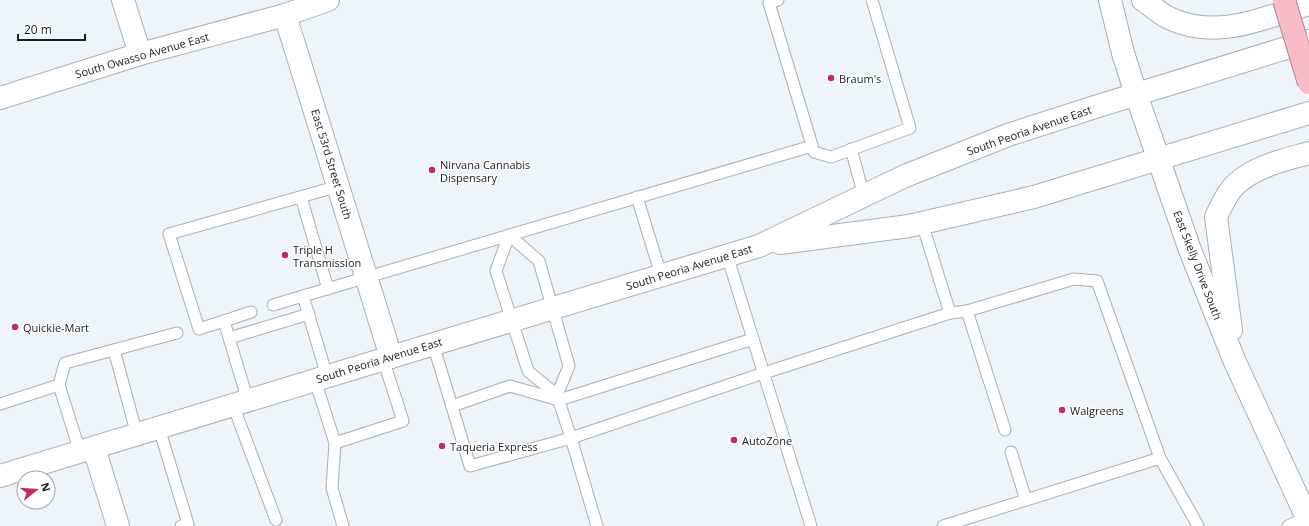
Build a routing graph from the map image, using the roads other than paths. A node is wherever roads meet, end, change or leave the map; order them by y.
1 (123, 0) edge
2 (328, 0) edge
3 (778, 0) edge
4 (872, 0) edge
5 (1110, 0) edge
6 (1143, 0) edge
7 (1284, 0) edge
8 (1309, 4) edge
9 (285, 15) junction
10 (1309, 41) edge
11 (140, 54) junction
12 (1309, 83) edge
13 (1136, 94) junction
14 (0, 98) edge
15 (1309, 113) edge
16 (812, 146) junction
17 (851, 150) junction
18 (1309, 153) edge
19 (1158, 159) junction
20 (338, 186) junction
21 (864, 196) junction
22 (301, 197) junction
23 (637, 197) junction
24 (922, 223) junction
25 (510, 235) junction
26 (759, 246) junction
27 (727, 256) junction
28 (661, 276) junction
29 (366, 278) junction
30 (328, 289) junction
31 (303, 296) junction
32 (273, 306) dead end
33 (552, 309) junction
34 (967, 311) junction
35 (251, 312) dead end
36 (950, 313) junction
37 (308, 314) junction
38 (512, 320) junction
39 (224, 321) junction
40 (177, 333) dead end
41 (229, 338) junction
42 (753, 339) junction
43 (433, 344) junction
44 (114, 350) junction
45 (387, 358) junction
46 (1235, 362) junction
47 (764, 373) junction
48 (321, 378) junction
49 (59, 385) junction
50 (558, 398) junction
51 (241, 403) junction
52 (0, 404) edge
53 (452, 406) junction
54 (159, 428) junction
55 (1005, 430) dead end
56 (137, 435) junction
57 (571, 438) junction
58 (335, 443) junction
59 (87, 450) junction
60 (1011, 452) dead end
61 (1160, 458) junction
62 (1, 473) edge
63 (1026, 500) junction
64 (276, 520) dead end
65 (1301, 522) edge
66 (118, 526) edge
67 (181, 526) edge
68 (343, 526) edge
69 (597, 526) edge
70 (811, 526) edge
71 (943, 526) edge
72 (1198, 526) edge

1 - 11 main road
2 - 9 main road
3 - 16 lane
4 - 17 lane
5 - 13 main road, East Skelly Drive South
6 - 8 main road
7 - 12 highway, bridge
9 - 11 main road, South Owasso Avenue East
9 - 20 main road, East 53rd Street South
10 - 13 main road, South Peoria Avenue East
11 - 14 main road, South Owasso Avenue East
13 - 19 main road, East Skelly Drive South
13 - 21 main road, South Peoria Avenue East
15 - 19 main road, South Peoria Avenue East
16 - 17 lane
16 - 23 lane
17 - 21 lane
18 - 46 main road
19 - 24 main road, South Peoria Avenue East
19 - 46 main road, East Skelly Drive South
20 - 22 lane
20 - 29 main road, East 53rd Street South
21 - 26 main road, South Peoria Avenue East
22 - 30 lane
22 - 39 lane
23 - 25 lane
23 - 28 lane
24 - 26 main road, South Peoria Avenue East
24 - 36 lane
25 - 29 lane
25 - 33 lane
25 - 38 lane
26 - 27 main road, South Peoria Avenue East
27 - 28 main road, South Peoria Avenue East
27 - 42 lane
28 - 33 main road, South Peoria Avenue East
29 - 30 lane
29 - 45 main road, East 53rd Street South
30 - 31 lane
31 - 32 lane
31 - 37 lane
33 - 38 main road, South Peoria Avenue East
33 - 50 lane
34 - 36 lane
34 - 55 lane
34 - 61 lane
35 - 39 lane
36 - 47 lane
37 - 41 lane
37 - 48 lane
38 - 43 main road, South Peoria Avenue East
38 - 50 lane
39 - 41 lane
40 - 44 lane
41 - 51 lane
42 - 47 lane
42 - 50 lane
43 - 45 main road, South Peoria Avenue East
43 - 53 lane
44 - 49 lane
44 - 56 lane
45 - 48 main road, South Peoria Avenue East
45 - 58 lane
46 - 65 main road, East Skelly Drive South
47 - 57 lane
47 - 70 lane
48 - 51 main road, South Peoria Avenue East
48 - 58 lane
49 - 52 lane
49 - 59 lane
50 - 53 lane
50 - 57 lane
51 - 54 main road, South Peoria Avenue East
51 - 64 lane
53 - 57 lane
54 - 56 main road, South Peoria Avenue East
54 - 67 lane
56 - 59 main road, South Peoria Avenue East
57 - 69 lane
58 - 68 lane
59 - 62 main road, South Peoria Avenue East
59 - 66 main road
60 - 63 lane
61 - 63 lane
61 - 72 lane
63 - 71 lane

